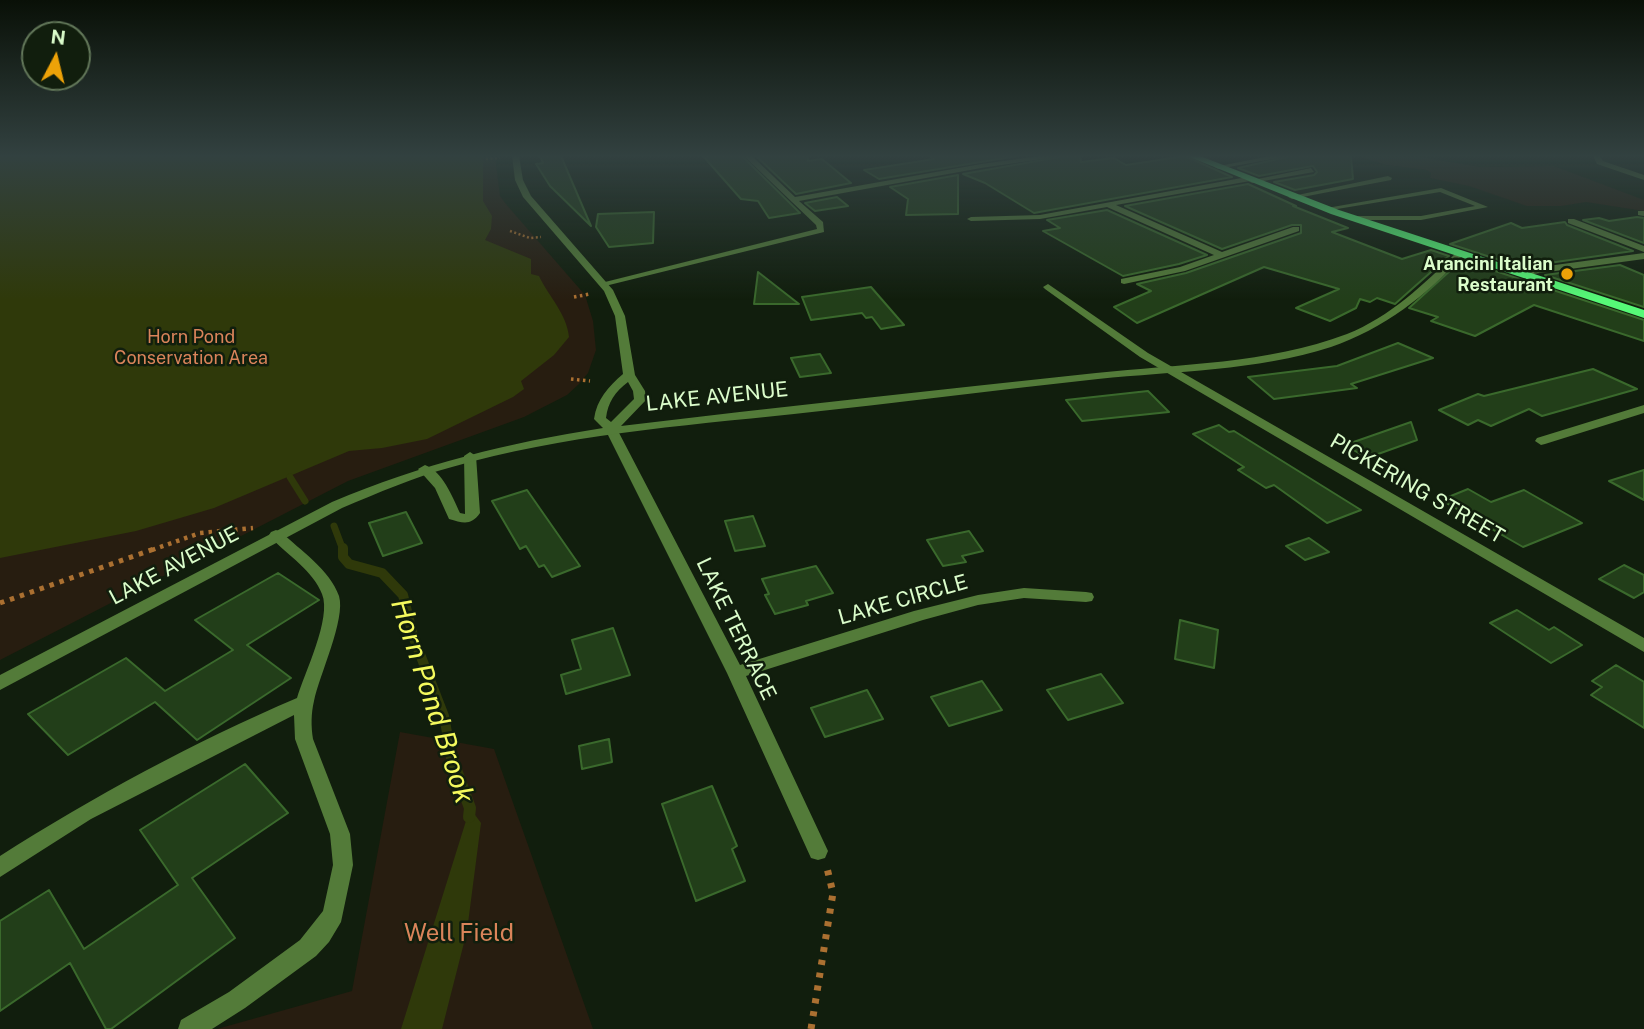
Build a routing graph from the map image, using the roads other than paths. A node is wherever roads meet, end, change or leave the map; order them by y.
1 (532, 204) edge
2 (799, 204) edge
3 (1114, 204) edge
4 (1311, 204) edge
5 (1355, 204) edge
6 (1476, 204) edge
7 (1108, 205) junction
8 (1325, 209) junction
9 (1352, 218) junction
10 (971, 219) dead end
11 (1571, 221) dead end
12 (1296, 229) dead end
13 (1644, 249) edge
14 (1460, 254) junction
15 (1222, 255) junction
16 (1644, 256) edge
17 (1518, 273) junction
18 (1124, 281) dead end
19 (604, 285) junction
20 (1048, 287) dead end
21 (1644, 314) edge
22 (1168, 369) junction
23 (629, 375) junction
24 (1644, 408) edge
25 (611, 429) junction
26 (1541, 441) dead end
27 (470, 456) junction
28 (425, 469) junction
29 (269, 530) junction
30 (1086, 597) dead end
31 (1644, 646) edge
32 (736, 673) junction
33 (0, 684) edge
34 (304, 703) junction
35 (818, 851) road end
36 (0, 867) edge
37 (190, 1029) edge

1 - 19 street
2 - 19 street
3 - 7 street
4 - 8 main road
5 - 8 street
6 - 9 street
7 - 10 street
7 - 15 street
8 - 9 main road
9 - 14 main road
11 - 13 street
12 - 15 street
14 - 17 main road
14 - 22 street, LAKE AVENUE
15 - 18 street
16 - 17 street
17 - 21 main road
19 - 23 street
20 - 22 street, PICKERING STREET
22 - 25 street, LAKE AVENUE
22 - 31 street, PICKERING STREET
23 - 25 street
23 - 25 street, LAKE TERRACE
24 - 26 street
25 - 27 street, LAKE AVENUE
25 - 32 street, LAKE TERRACE
27 - 28 street, LAKE AVENUE
27 - 28 street
28 - 29 street, LAKE AVENUE
29 - 33 street, LAKE AVENUE
29 - 34 street
30 - 32 street, LAKE CIRCLE
32 - 35 street, LAKE TERRACE
34 - 36 street
34 - 37 street

